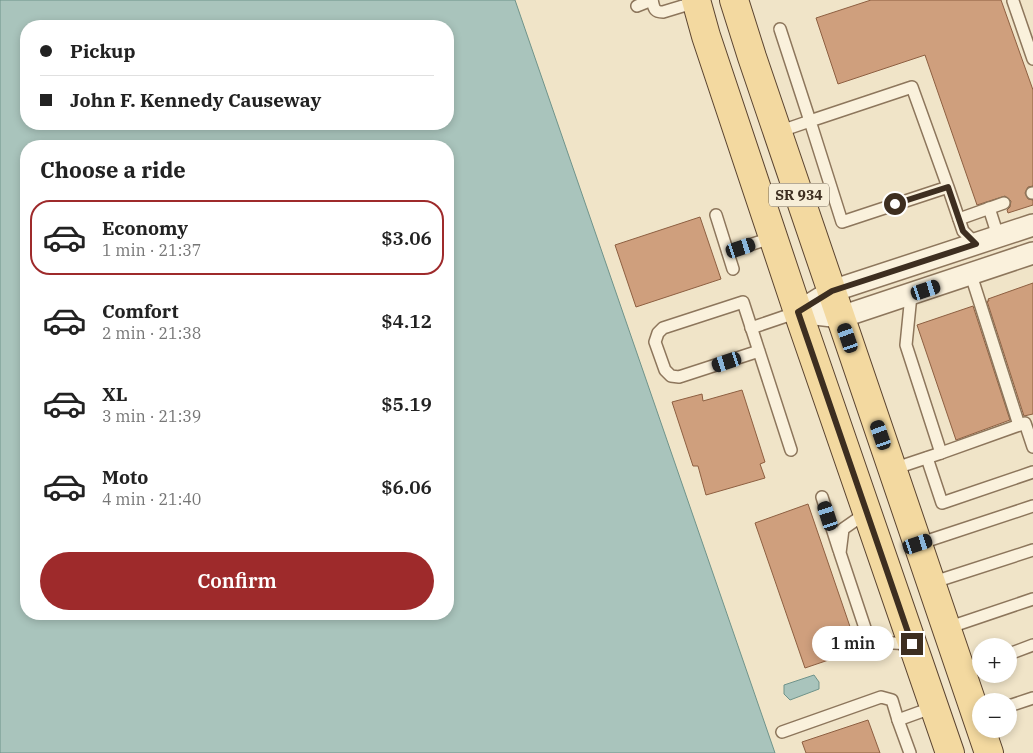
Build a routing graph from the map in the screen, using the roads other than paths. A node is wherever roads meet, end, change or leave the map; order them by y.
1 (652, 0) edge
2 (696, 1) edge
3 (1013, 1) edge
4 (637, 6) dead end
5 (737, 12) edge
6 (780, 29) dead end
7 (706, 36) junction
8 (1033, 59) edge
9 (810, 121) junction
10 (778, 132) junction
11 (948, 187) junction
12 (1004, 203) dead end
13 (989, 208) junction
14 (716, 216) dead end
15 (959, 219) junction
16 (1033, 225) edge
17 (998, 236) junction
18 (774, 237) junction
19 (976, 244) junction
20 (728, 252) junction
21 (1033, 253) edge
22 (733, 269) dead end
23 (978, 272) junction
24 (832, 291) junction
25 (911, 295) junction
26 (798, 312) junction
27 (841, 318) junction
28 (751, 328) junction
29 (759, 351) junction
30 (1020, 425) junction
31 (1033, 448) edge
32 (791, 450) dead end
33 (941, 453) junction
34 (926, 458) junction
35 (893, 469) junction
36 (1033, 472) edge
37 (822, 497) dead end
38 (1033, 506) edge
39 (868, 512) junction
40 (918, 544) junction
41 (1033, 550) edge
42 (840, 553) junction
43 (882, 553) junction
44 (931, 583) junction
45 (1033, 599) edge
46 (947, 628) junction
47 (912, 644) junction
48 (1033, 645) edge
49 (1017, 651) edge
50 (971, 668) edge
51 (975, 693) edge
52 (1033, 698) edge
53 (1017, 703) edge
54 (934, 707) junction
55 (898, 720) junction
56 (782, 732) dead end
57 (985, 738) edge
58 (910, 753) edge
59 (950, 753) edge
60 (989, 753) edge

1 - 2 lane
1 - 4 lane
2 - 7 main road, SR 934
3 - 8 lane
5 - 7 main road
5 - 10 main road, SR 934
6 - 9 lane
7 - 18 main road, SR 934
9 - 10 lane
9 - 11 lane
9 - 11 lane
10 - 24 main road, SR 934
11 - 15 lane
12 - 13 lane
13 - 15 lane
13 - 17 lane
14 - 20 lane
15 - 19 lane
16 - 17 street
17 - 19 street
18 - 20 lane
18 - 26 main road, SR 934
19 - 23 street
19 - 24 street
20 - 22 lane
21 - 23 street
23 - 25 street
23 - 30 lane
24 - 26 street
24 - 27 main road, SR 934
25 - 27 street
25 - 33 lane
26 - 27 street
26 - 28 lane
26 - 39 main road, SR 934
27 - 35 main road, SR 934
28 - 29 lane
28 - 29 lane
29 - 32 lane
30 - 31 lane
30 - 33 lane
33 - 34 lane
34 - 35 lane
34 - 36 lane
35 - 40 main road, SR 934
37 - 42 lane
38 - 40 lane
39 - 42 lane
39 - 43 main road, SR 934
40 - 43 main road
40 - 44 main road, SR 934
41 - 44 lane
42 - 47 lane
43 - 47 main road, SR 934
44 - 46 main road, SR 934
45 - 46 lane
46 - 50 main road, SR 934
47 - 54 main road, SR 934
48 - 49 lane
50 - 51 main road, SR 934
52 - 53 lane
54 - 55 lane
54 - 59 main road, SR 934
55 - 56 lane
55 - 58 lane
57 - 60 main road, SR 934

